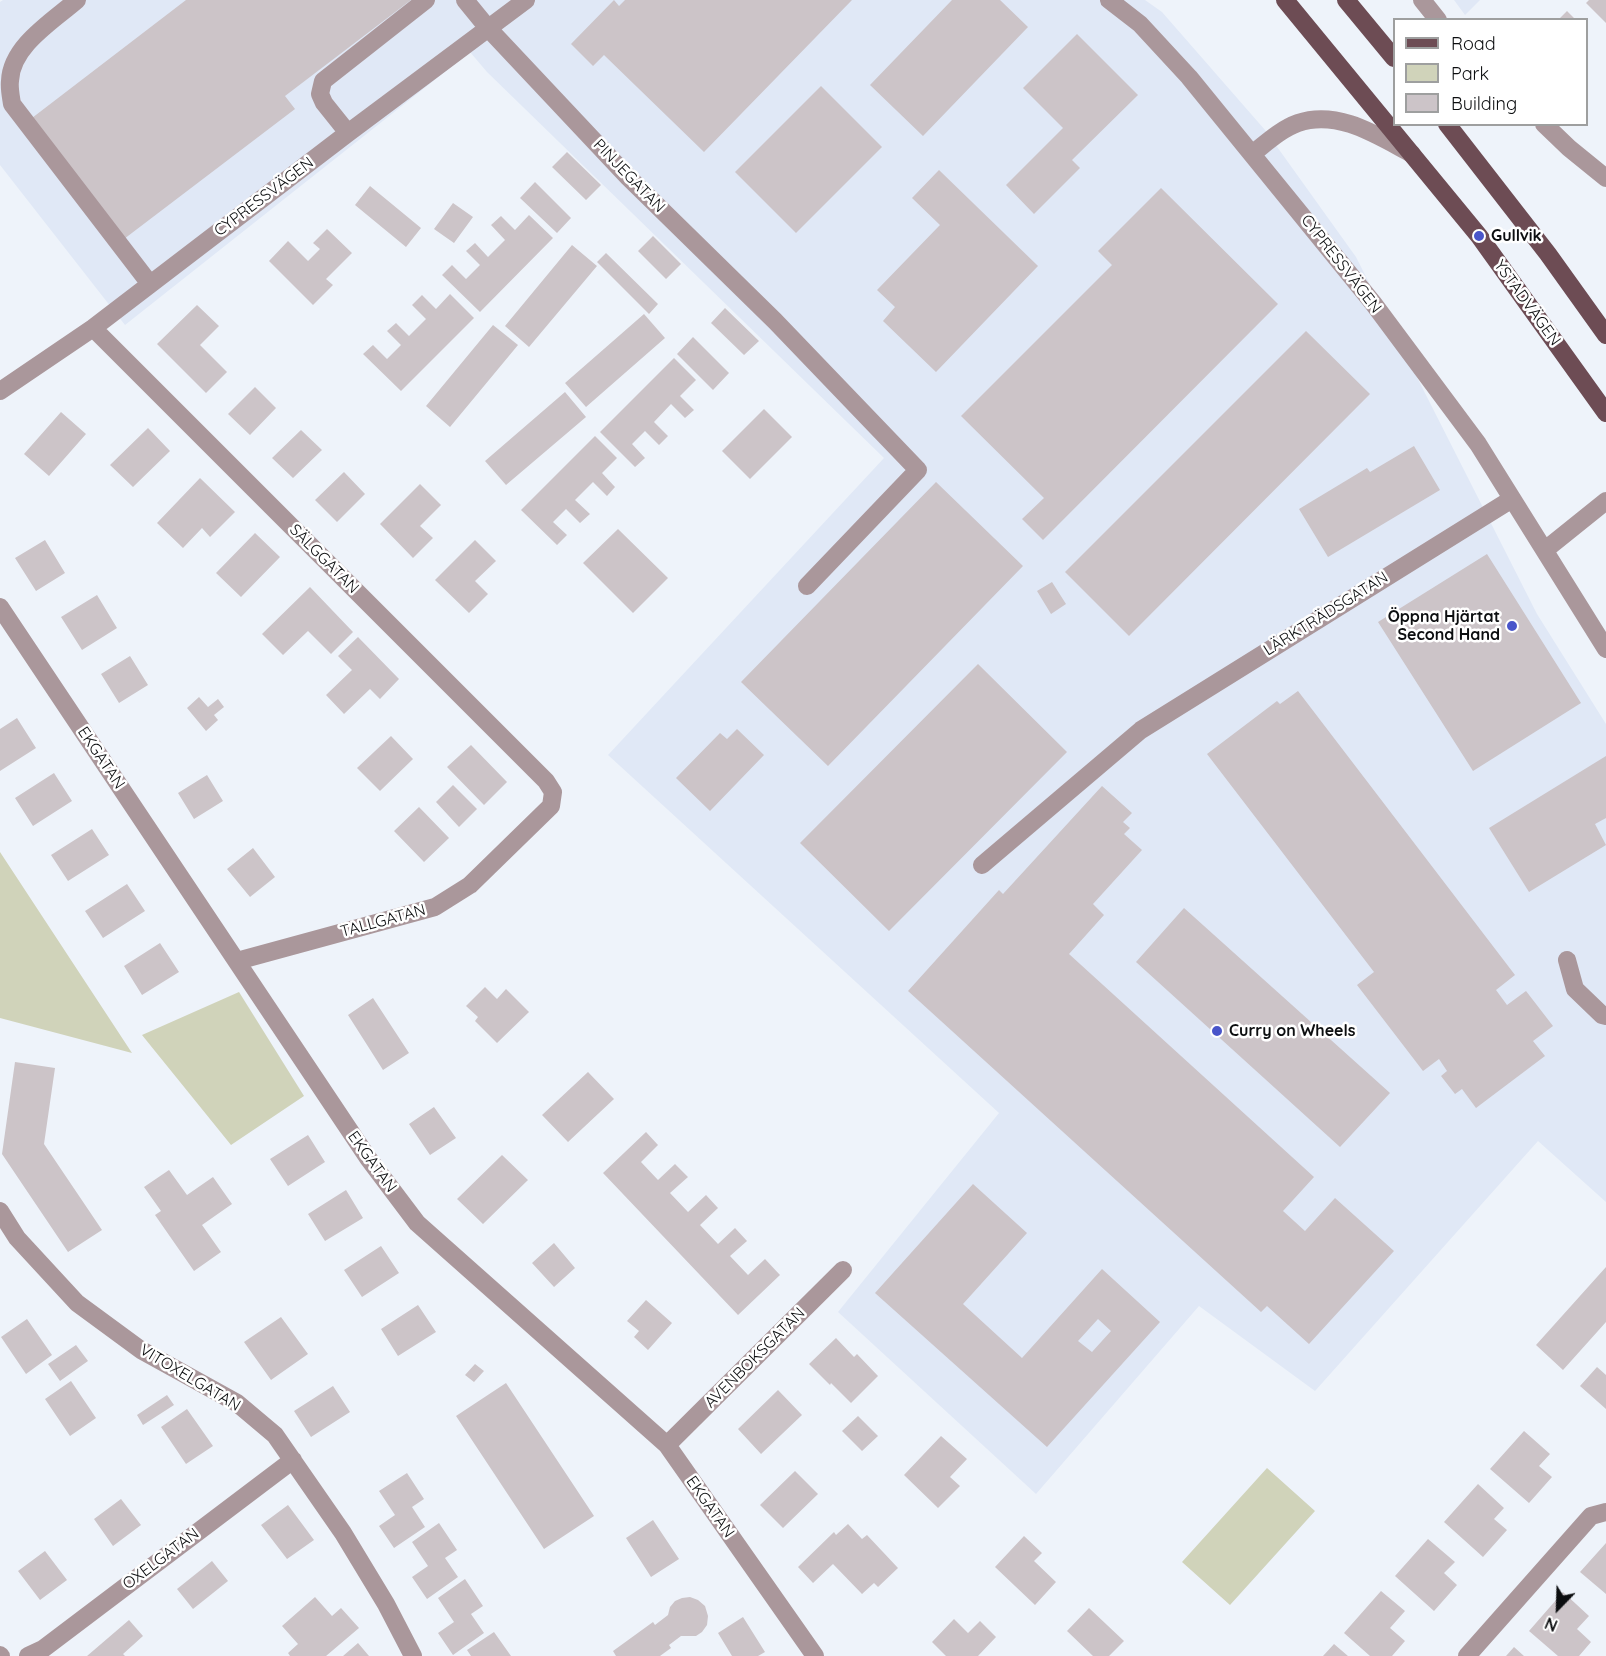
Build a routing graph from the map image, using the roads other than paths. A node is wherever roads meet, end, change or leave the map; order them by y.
1 (77, 0) edge
2 (426, 0) edge
3 (465, 0) edge
4 (526, 0) edge
5 (1109, 0) edge
6 (1285, 0) edge
7 (1346, 0) edge
8 (1422, 0) edge
9 (1436, 18) edge
10 (487, 27) junction
11 (1393, 56) edge
12 (1449, 126) edge
13 (1546, 126) edge
14 (348, 133) junction
15 (1252, 154) junction
16 (1413, 155) junction
17 (1606, 178) edge
18 (150, 284) junction
19 (93, 328) junction
20 (1606, 335) edge
21 (0, 391) edge
22 (1606, 413) edge
23 (1512, 499) junction
24 (1606, 501) edge
25 (1545, 550) junction
26 (807, 586) dead end
27 (0, 607) edge
28 (1603, 638) edge
29 (553, 792) joint
30 (982, 865) dead end
31 (1568, 960) dead end
32 (237, 961) junction
33 (1606, 1016) edge
34 (0, 1211) edge
35 (843, 1270) dead end
36 (667, 1445) junction
37 (292, 1460) junction
38 (1606, 1512) edge
39 (28, 1656) edge
40 (413, 1656) edge
41 (815, 1656) edge
42 (1467, 1656) edge

1 - 18 street
2 - 14 street
3 - 10 street, PINJEGATAN
4 - 10 street, CYPRESSVÄGEN
5 - 15 street, CYPRESSVÄGEN
6 - 16 main road, YSTADVÄGEN
7 - 11 main road
8 - 9 street
10 - 14 street, CYPRESSVÄGEN
10 - 26 street, PINJEGATAN
12 - 20 main road
13 - 17 street
14 - 18 street, CYPRESSVÄGEN
15 - 16 street
15 - 23 street, CYPRESSVÄGEN
16 - 22 main road, YSTADVÄGEN
18 - 19 street, CYPRESSVÄGEN
19 - 21 street, CYPRESSVÄGEN
19 - 29 street, SÄLGGATAN
23 - 25 street, CYPRESSVÄGEN
23 - 30 street, LÄRKTRÄDSGATAN
24 - 25 street
25 - 28 street, CYPRESSVÄGEN
27 - 32 street, EKGATAN
29 - 32 street, TALLGATAN
31 - 33 street
32 - 36 street, EKGATAN
34 - 37 street, VITOXELGATAN
35 - 36 street, AVENBOKSGATAN
36 - 41 street, EKGATAN
37 - 39 street, OXELGATAN
37 - 40 street, VITOXELGATAN
38 - 42 street

